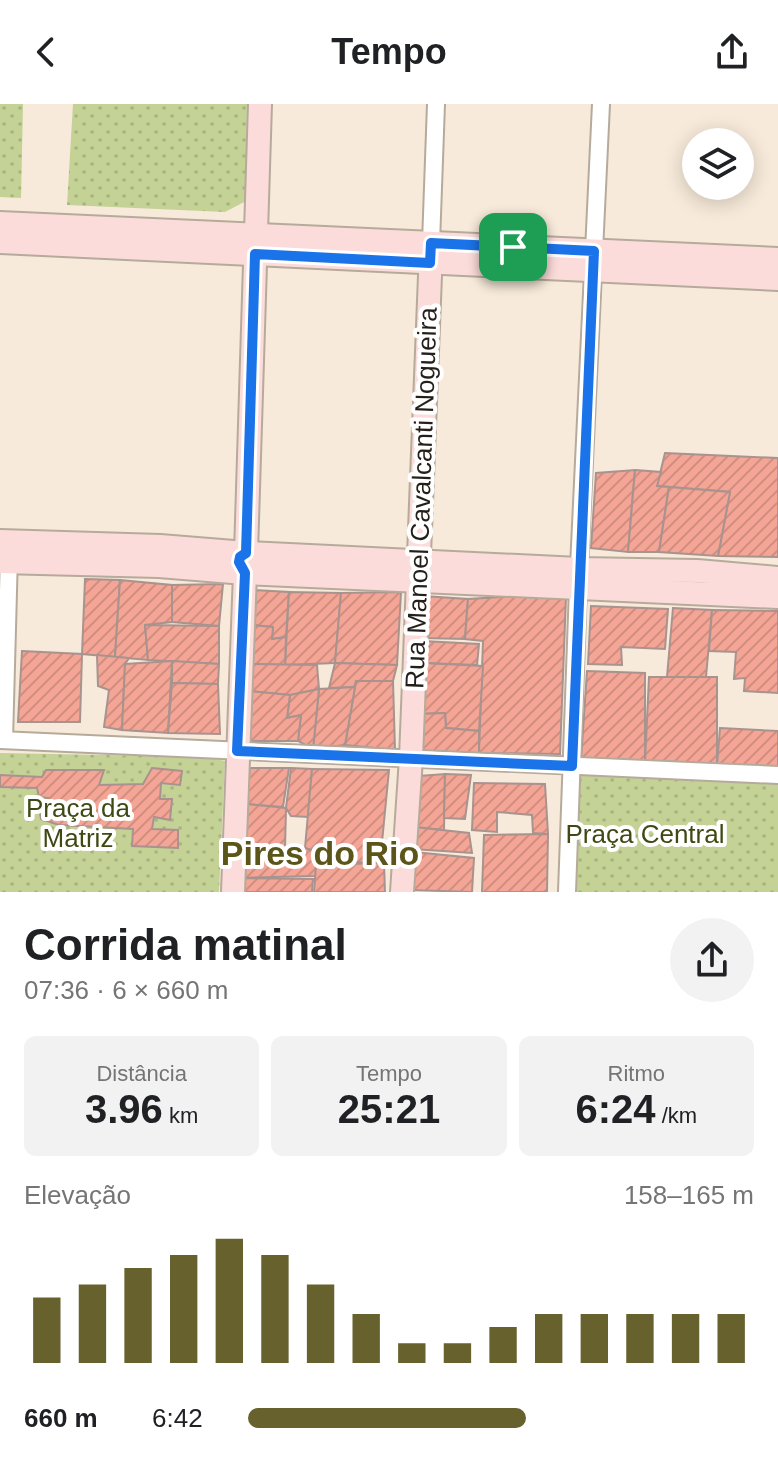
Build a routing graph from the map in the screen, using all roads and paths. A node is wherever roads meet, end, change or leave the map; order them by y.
1 (260, 104) edge
2 (436, 104) edge
3 (601, 104) edge
4 (0, 223) edge
5 (0, 242) edge
6 (255, 245) junction
7 (431, 253) junction
8 (778, 259) edge
9 (594, 261) junction
10 (778, 279) edge
11 (4, 551) edge
12 (246, 563) junction
13 (418, 571) junction
14 (778, 578) edge
15 (579, 579) junction
16 (697, 582) junction
17 (778, 597) edge
18 (2, 740) edge
19 (237, 751) junction
20 (411, 758) junction
21 (572, 766) junction
22 (778, 775) edge
23 (233, 892) edge
24 (402, 892) edge
25 (567, 892) edge

1 - 6 street
2 - 7 street, Rua Manoel Cavalcanti Nogueira
3 - 9 street
4 - 6 street
5 - 6 street
6 - 7 street
6 - 12 street
7 - 9 street
7 - 13 street, Rua Manoel Cavalcanti Nogueira
8 - 9 street
9 - 10 street
9 - 15 street
11 - 12 street
11 - 18 street
12 - 13 street
12 - 19 street
13 - 15 street
13 - 20 street, Rua Manoel Cavalcanti Nogueira
14 - 16 street
15 - 16 street
15 - 21 street
16 - 17 street
18 - 19 street
19 - 20 street
19 - 23 street
20 - 21 street
20 - 24 street, Rua Manoel Cavalcanti Nogueira
21 - 22 street
21 - 25 street

